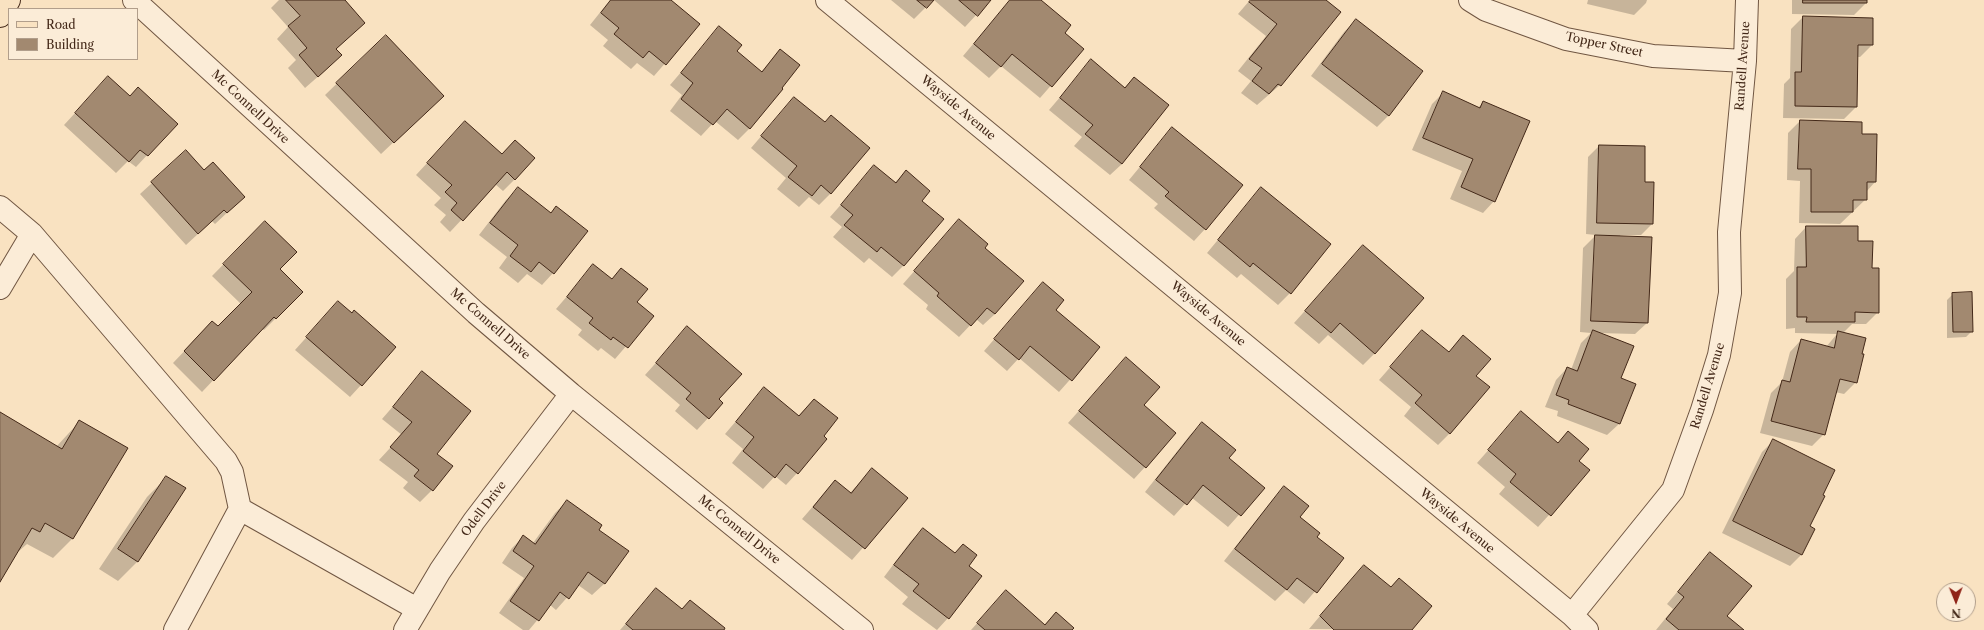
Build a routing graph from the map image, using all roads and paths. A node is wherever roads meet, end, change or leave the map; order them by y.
1 (9, 0) edge
2 (134, 0) edge
3 (827, 0) edge
4 (1470, 0) edge
5 (1747, 0) edge
6 (0, 16) edge
7 (1745, 60) junction
8 (0, 207) edge
9 (32, 234) junction
10 (0, 288) edge
11 (572, 394) junction
12 (240, 509) junction
13 (418, 609) junction
14 (1579, 623) edge
15 (175, 630) edge
16 (406, 630) edge
17 (862, 630) edge

1 - 6 main road
2 - 11 street, Mc Connell Drive
3 - 14 street, Wayside Avenue
4 - 7 street, Topper Street
5 - 7 street, Randell Avenue
7 - 14 street, Randell Avenue
8 - 9 street
9 - 10 street
9 - 12 street
11 - 13 street, Odell Drive
11 - 17 street, Mc Connell Drive
12 - 13 street
12 - 15 street
13 - 16 street, Odell Drive

